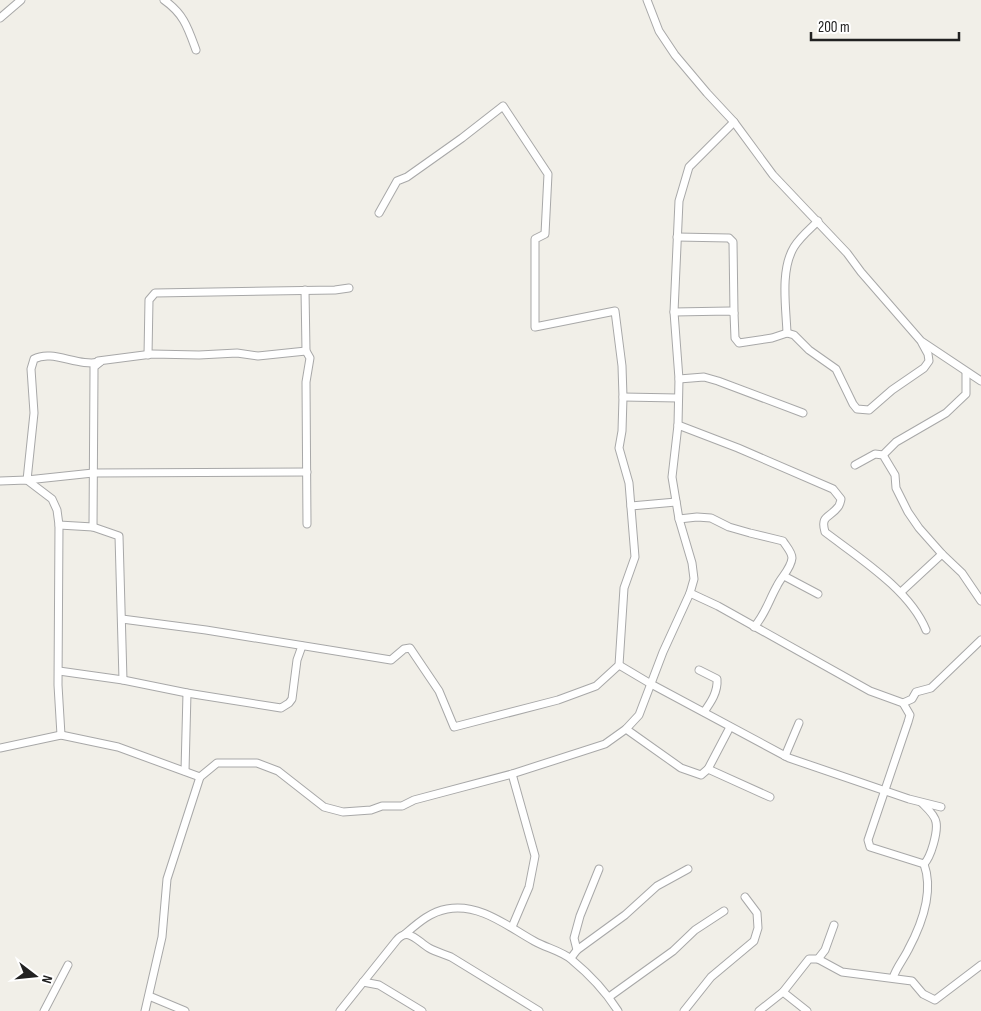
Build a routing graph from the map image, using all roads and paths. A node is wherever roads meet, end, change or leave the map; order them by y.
1 (21, 0) edge
2 (164, 0) edge
3 (647, 0) edge
4 (0, 18) edge
5 (196, 50) dead end
6 (734, 122) junction
7 (379, 213) dead end
8 (818, 221) junction
9 (677, 238) junction
10 (349, 288) dead end
11 (305, 290) junction
12 (674, 312) junction
13 (734, 313) junction
14 (787, 333) junction
15 (921, 341) junction
16 (306, 351) junction
17 (148, 355) junction
18 (100, 362) junction
19 (966, 372) junction
20 (679, 379) junction
21 (981, 381) edge
22 (623, 397) junction
23 (678, 398) junction
24 (803, 413) dead end
25 (678, 425) junction
26 (883, 455) junction
27 (855, 465) dead end
28 (307, 472) junction
29 (93, 473) junction
30 (27, 480) junction
31 (0, 481) edge
32 (676, 502) junction
33 (631, 506) junction
34 (679, 519) junction
35 (307, 524) dead end
36 (59, 525) junction
37 (93, 527) junction
38 (942, 554) junction
39 (784, 576) junction
40 (901, 592) junction
41 (690, 593) junction
42 (818, 594) dead end
43 (981, 601) edge
44 (122, 619) junction
45 (754, 627) junction
46 (926, 630) dead end
47 (981, 640) edge
48 (302, 646) junction
49 (620, 665) junction
50 (699, 670) dead end
51 (59, 672) junction
52 (123, 680) junction
53 (651, 684) junction
54 (187, 693) junction
55 (903, 703) junction
56 (704, 712) junction
57 (799, 723) dead end
58 (730, 727) junction
59 (626, 729) junction
60 (61, 735) junction
61 (0, 748) edge
62 (785, 756) junction
63 (708, 768) junction
64 (185, 771) junction
65 (512, 774) junction
66 (200, 777) junction
67 (886, 792) junction
68 (770, 797) dead end
69 (922, 803) junction
70 (941, 807) dead end
71 (924, 864) junction
72 (599, 869) dead end
73 (688, 869) dead end
74 (745, 897) dead end
75 (724, 911) dead end
76 (834, 925) dead end
77 (512, 927) junction
78 (406, 934) junction
79 (577, 950) junction
80 (571, 958) junction
81 (818, 959) junction
82 (981, 965) edge
83 (68, 966) dead end
84 (893, 978) junction
85 (363, 982) junction
86 (783, 992) junction
87 (149, 996) junction
88 (609, 997) junction
89 (44, 1011) edge
90 (145, 1011) edge
91 (185, 1011) edge
92 (340, 1011) edge
93 (422, 1011) edge
94 (539, 1011) edge
95 (618, 1011) edge
96 (684, 1011) edge
97 (759, 1011) edge
98 (807, 1011) edge

1 - 4 street
2 - 5 street
3 - 6 street
6 - 8 street
6 - 9 street
7 - 22 street
8 - 14 street
8 - 15 street
9 - 12 street
9 - 13 street
10 - 11 street
11 - 16 street
11 - 17 street
12 - 13 street
12 - 20 street
13 - 14 street
14 - 15 street
15 - 19 street
16 - 17 street
16 - 28 street
17 - 18 street
18 - 29 street
18 - 30 street
19 - 21 street
19 - 26 street
20 - 23 street
20 - 24 street
22 - 23 street
22 - 33 street
23 - 25 street
25 - 32 street
25 - 40 street
26 - 27 street
26 - 38 street
28 - 29 street
28 - 35 street
29 - 30 street
29 - 37 street
30 - 31 street
30 - 36 street
32 - 33 street
32 - 34 street
33 - 49 street
34 - 39 street
34 - 41 street
36 - 37 street
36 - 51 street
37 - 44 street
38 - 40 street
38 - 43 street
39 - 42 street
39 - 45 street
40 - 46 street
41 - 45 street
41 - 53 street
44 - 48 street
44 - 52 street
45 - 55 street
47 - 55 street
48 - 49 street
48 - 54 street
49 - 53 street
50 - 56 street
51 - 52 street
51 - 60 street
52 - 54 street
53 - 56 street
53 - 59 street
54 - 64 street
55 - 67 street
56 - 58 street
57 - 62 street
58 - 62 street
58 - 63 street
59 - 63 street
59 - 65 street
60 - 61 street
60 - 64 street
62 - 67 street
63 - 68 street
64 - 66 street
65 - 66 street
65 - 77 street
66 - 87 street
67 - 69 street
67 - 71 street
69 - 70 street
69 - 71 street
71 - 84 street
72 - 79 street
73 - 79 street
74 - 96 street
75 - 88 street
76 - 81 street
77 - 78 street
77 - 80 street
78 - 85 street
78 - 94 street
79 - 80 street
80 - 88 street
81 - 84 street
81 - 86 street
82 - 84 street
83 - 89 street
85 - 92 street
85 - 93 street
86 - 97 street
86 - 98 street
87 - 90 street
87 - 91 street
88 - 95 street

